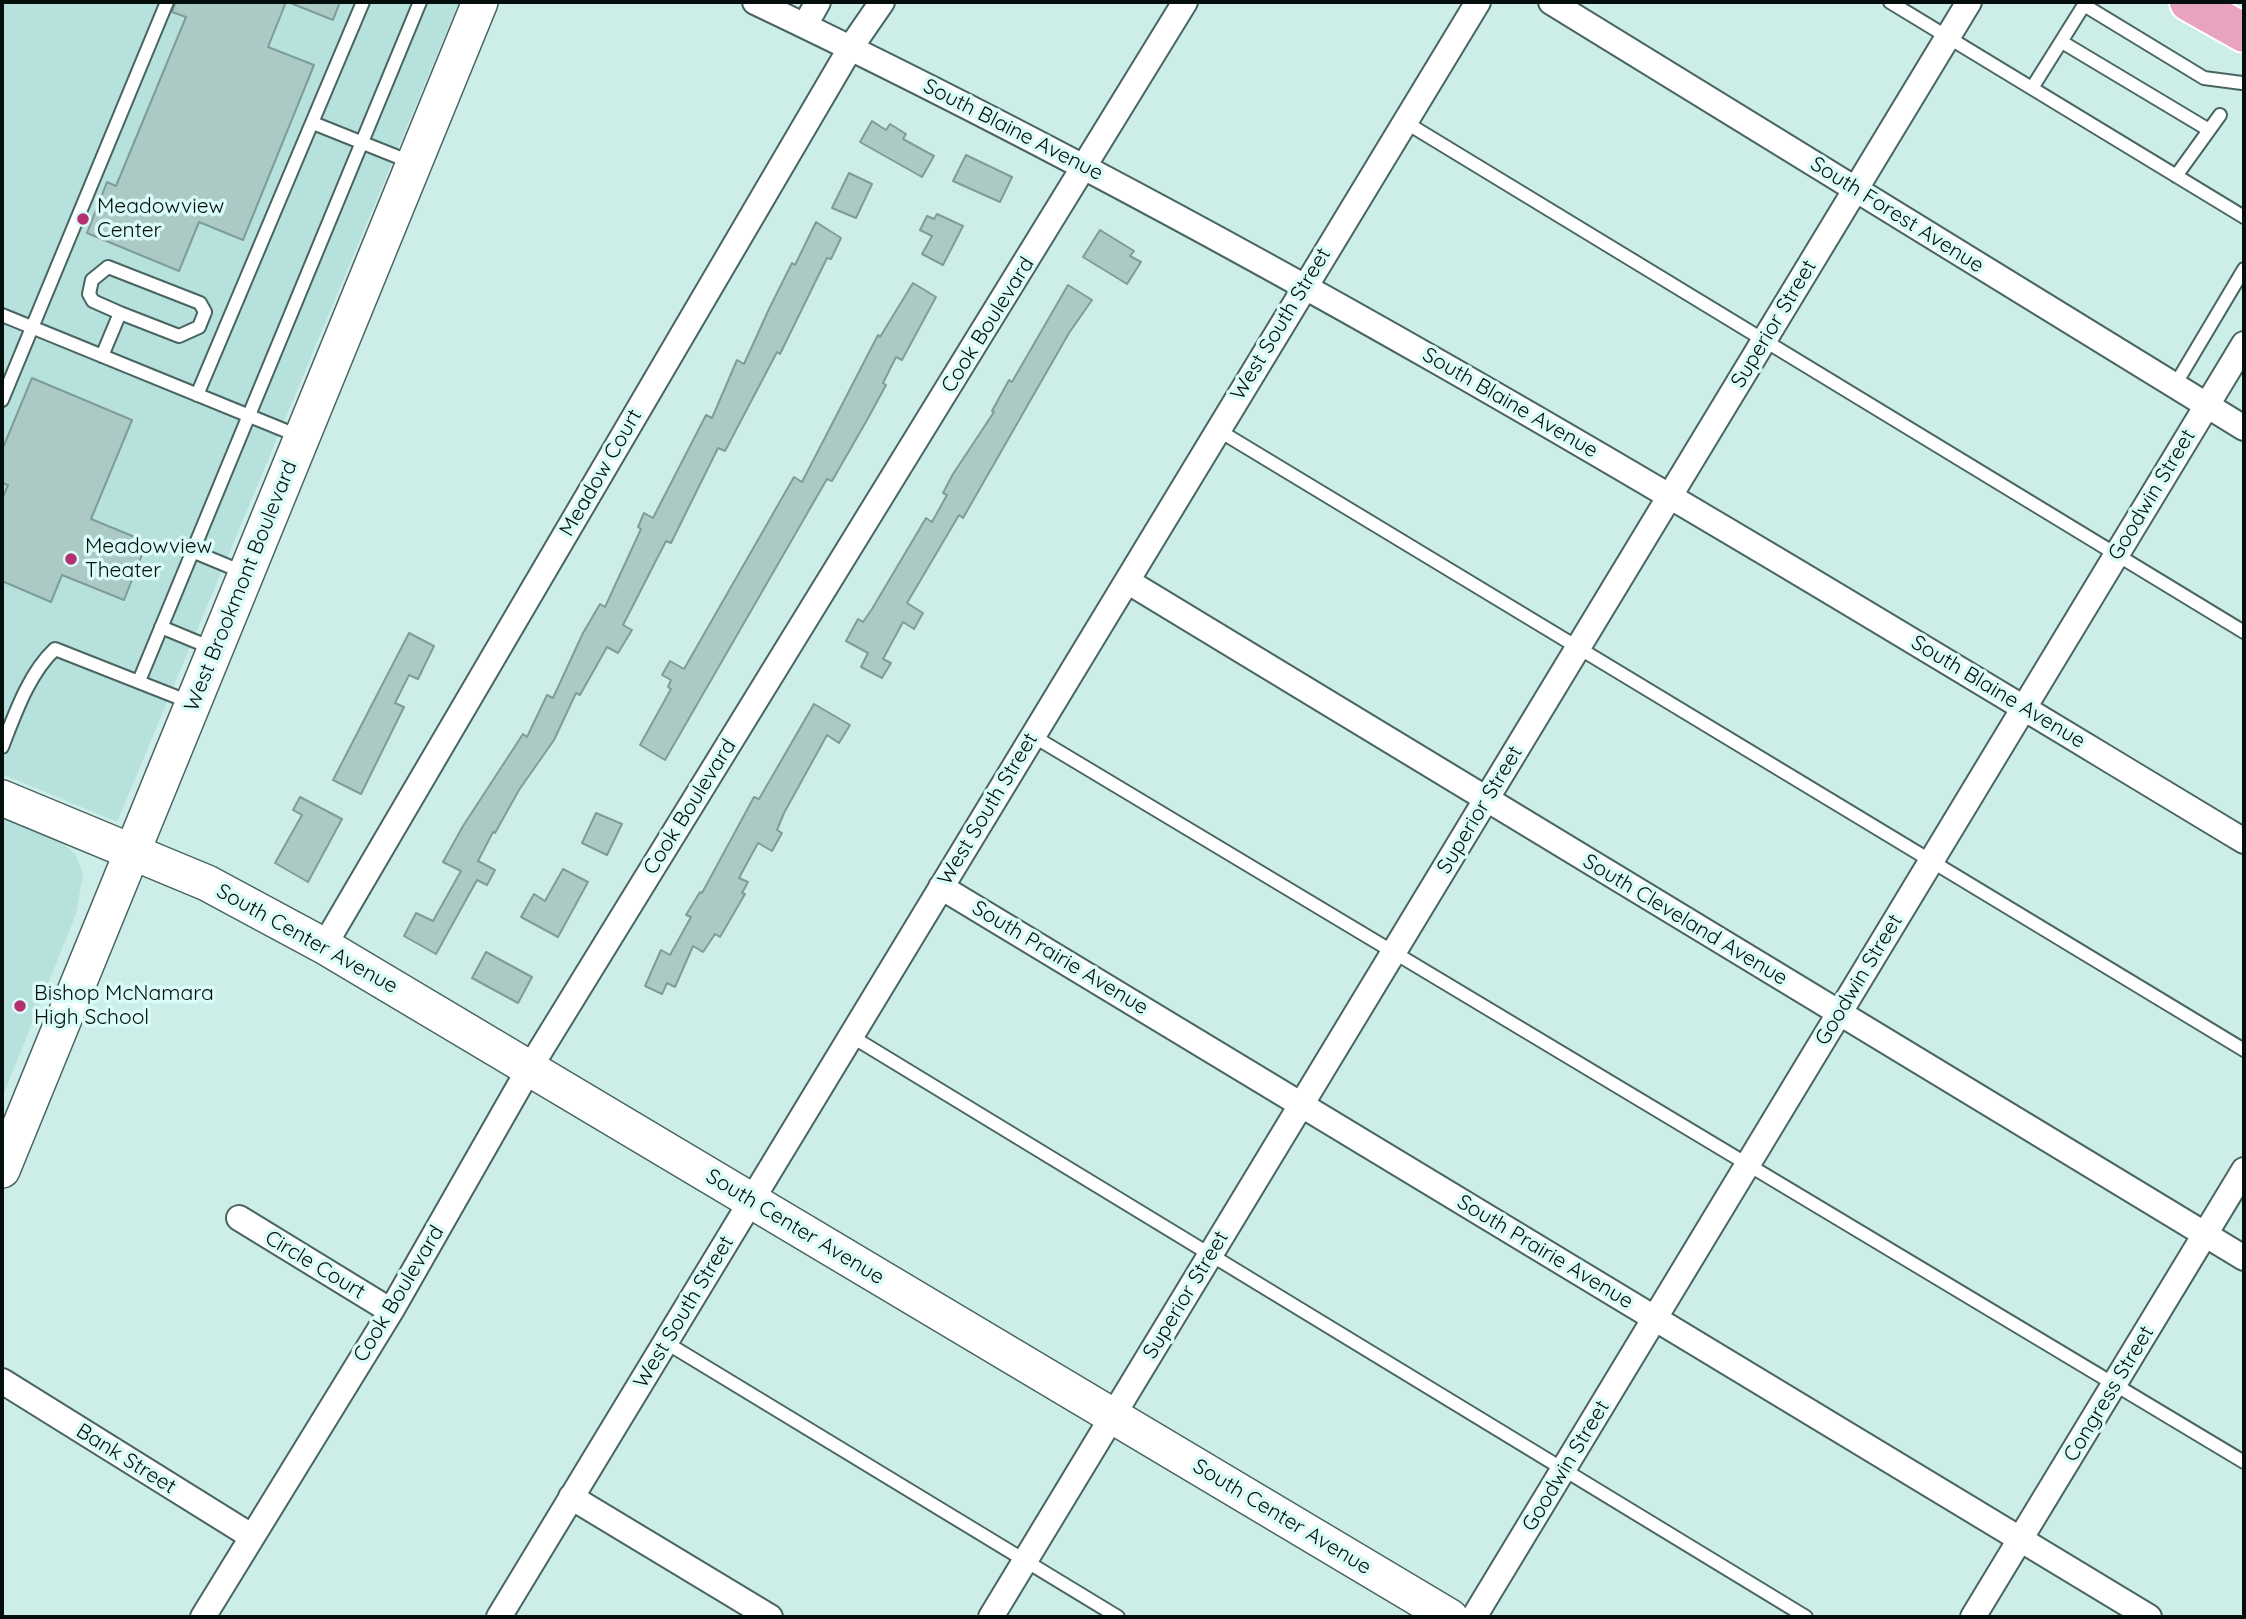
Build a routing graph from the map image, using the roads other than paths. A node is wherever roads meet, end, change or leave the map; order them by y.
1 (167, 2) edge
2 (363, 2) edge
3 (420, 2) edge
4 (480, 2) edge
5 (755, 2) edge
6 (818, 2) edge
7 (883, 2) edge
8 (1185, 2) edge
9 (1478, 2) edge
10 (1551, 2) edge
11 (1890, 2) edge
12 (1969, 2) edge
13 (805, 25) junction
14 (1947, 37) junction
15 (2062, 42) junction
16 (851, 47) junction
17 (2241, 85) edge
18 (2032, 88) junction
19 (2220, 115) dead end
20 (1405, 122) junction
21 (313, 123) junction
22 (2209, 130) junction
23 (363, 143) junction
24 (414, 163) junction
25 (1086, 166) junction
26 (2176, 176) junction
27 (1855, 189) junction
28 (2244, 217) edge
29 (2244, 269) edge
30 (1304, 285) junction
31 (120, 313) junction
32 (2, 315) edge
33 (32, 327) junction
34 (1764, 341) junction
35 (2244, 344) edge
36 (102, 355) junction
37 (2175, 385) junction
38 (197, 395) junction
39 (2, 400) edge
40 (2207, 405) junction
41 (248, 415) junction
42 (2244, 428) edge
43 (1219, 430) junction
44 (302, 437) junction
45 (1670, 494) junction
46 (192, 551) junction
47 (2116, 555) junction
48 (246, 573) junction
49 (1127, 581) junction
50 (161, 627) junction
51 (2244, 632) edge
52 (1578, 647) junction
53 (215, 650) junction
54 (139, 681) junction
55 (192, 704) junction
56 (2024, 708) junction
57 (1033, 736) junction
58 (2, 747) edge
59 (2, 798) edge
60 (1486, 799) junction
61 (2244, 841) edge
62 (132, 851) junction
63 (1931, 861) junction
64 (941, 887) junction
65 (324, 946) junction
66 (1394, 952) junction
67 (1839, 1013) junction
68 (851, 1037) junction
69 (2244, 1050) edge
70 (529, 1069) junction
71 (1301, 1104) junction
72 (1748, 1164) junction
73 (2, 1170) edge
74 (2244, 1170) edge
75 (751, 1201) junction
76 (239, 1218) dead end
77 (2205, 1234) junction
78 (1210, 1255) junction
79 (2244, 1258) edge
80 (391, 1311) junction
81 (1655, 1318) junction
82 (665, 1342) junction
83 (2, 1381) edge
84 (2114, 1384) junction
85 (1113, 1416) junction
86 (2244, 1462) edge
87 (1563, 1470) junction
88 (571, 1497) junction
89 (251, 1536) junction
90 (2020, 1539) junction
91 (1025, 1561) junction
92 (203, 1617) edge
93 (499, 1617) edge
94 (770, 1617) edge
95 (991, 1617) edge
96 (1118, 1617) edge
97 (1450, 1617) edge
98 (1474, 1617) edge
99 (1806, 1617) edge
100 (1973, 1617) edge
101 (2149, 1617) edge

1 - 33 lane
2 - 21 lane
3 - 23 lane
4 - 24 street, West Brookmont Boulevard
5 - 13 street, South Blaine Avenue
6 - 13 street
7 - 16 street, Meadow Court
8 - 25 street, Cook Boulevard
9 - 20 street, West South Street
10 - 27 street, South Forest Avenue
11 - 14 lane
12 - 14 street, Superior Street
13 - 16 street, South Blaine Avenue
14 - 18 lane
14 - 27 street, Superior Street
15 - 17 lane
15 - 18 lane
15 - 22 lane
16 - 25 street, South Blaine Avenue
16 - 65 street, Meadow Court
18 - 26 lane
19 - 22 lane
20 - 30 street, West South Street
20 - 34 lane
21 - 23 lane
21 - 38 lane
22 - 26 lane
23 - 24 lane
23 - 41 lane
24 - 44 street, West Brookmont Boulevard
25 - 30 street, South Blaine Avenue
25 - 70 street, Cook Boulevard
26 - 28 lane
27 - 34 street, Superior Street
27 - 37 street, South Forest Avenue
29 - 37 lane
30 - 43 street, West South Street
30 - 45 street, South Blaine Avenue
31 - 31 lane
31 - 36 lane
32 - 33 lane
33 - 36 lane
33 - 39 lane
34 - 45 street, Superior Street
34 - 47 lane
35 - 40 street, Goodwin Street
36 - 38 lane
37 - 40 street, South Forest Avenue
38 - 41 lane
40 - 42 street, South Forest Avenue
40 - 47 street, Goodwin Street
41 - 44 lane
41 - 46 lane
43 - 49 street, West South Street
43 - 52 lane
44 - 48 street, West Brookmont Boulevard
45 - 52 street, Superior Street
45 - 56 street, South Blaine Avenue
46 - 48 lane
46 - 50 lane
47 - 51 lane
47 - 56 street, Goodwin Street
48 - 53 street, West Brookmont Boulevard
49 - 57 street, West South Street
49 - 60 street, South Cleveland Avenue
50 - 53 lane
50 - 54 lane
52 - 60 street, Superior Street
52 - 63 lane
53 - 55 street, West Brookmont Boulevard
54 - 55 lane
54 - 58 lane
55 - 62 street, West Brookmont Boulevard
56 - 61 street, South Blaine Avenue
56 - 63 street, Goodwin Street
57 - 64 street, West South Street
57 - 66 lane
59 - 62 street, South Center Avenue
60 - 66 street, Superior Street
60 - 67 street, South Cleveland Avenue
62 - 65 street, South Center Avenue
62 - 73 street, West Brookmont Boulevard
63 - 67 street, Goodwin Street
63 - 69 lane
64 - 68 street, West South Street
64 - 71 street, South Prairie Avenue
65 - 70 street, South Center Avenue
66 - 71 street, Superior Street
66 - 72 lane
67 - 72 street, Goodwin Street
67 - 77 street, South Cleveland Avenue
68 - 75 street, West South Street
68 - 78 lane
70 - 75 street, South Center Avenue
70 - 80 street, Cook Boulevard
71 - 78 street, Superior Street
71 - 81 street, South Prairie Avenue
72 - 81 street, Goodwin Street
72 - 84 lane
74 - 77 street, Congress Street
75 - 82 street, West South Street
75 - 85 street, South Center Avenue
76 - 80 street, Circle Court
77 - 79 street, South Cleveland Avenue
77 - 84 street, Congress Street
78 - 85 street, Superior Street
78 - 87 lane
80 - 89 street, Cook Boulevard
81 - 87 street, Goodwin Street
81 - 90 street, South Prairie Avenue
82 - 88 street, West South Street
82 - 91 lane
83 - 89 street, Bank Street
84 - 86 lane
84 - 90 street, Congress Street
85 - 91 street, Superior Street
85 - 97 street, South Center Avenue
87 - 98 street, Goodwin Street
87 - 99 lane
88 - 93 street, West South Street
88 - 94 street
89 - 92 street, Cook Boulevard
90 - 100 street, Congress Street
90 - 101 street, South Prairie Avenue
91 - 95 street, Superior Street
91 - 96 lane

